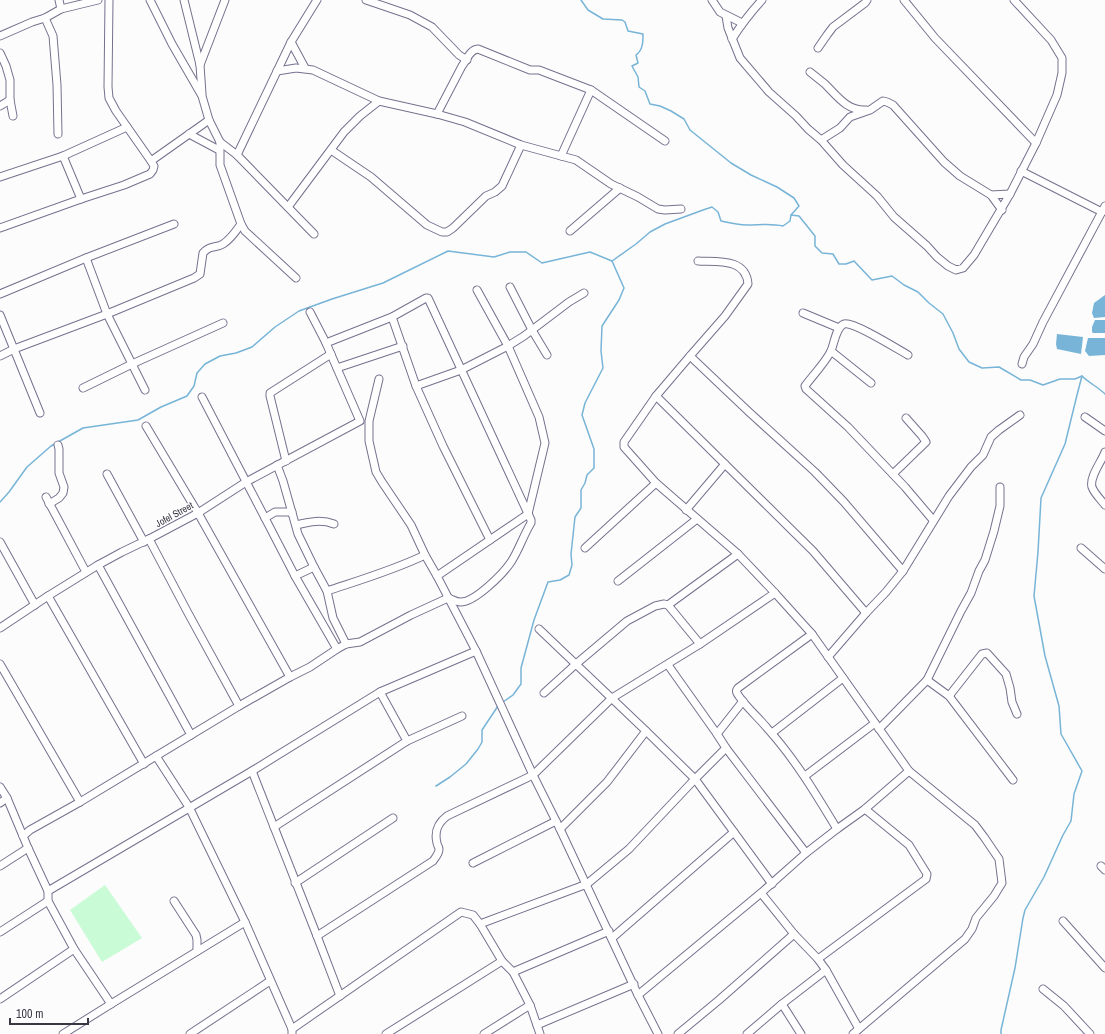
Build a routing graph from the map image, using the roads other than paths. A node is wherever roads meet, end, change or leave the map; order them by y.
1 (59, 0) edge
2 (98, 0) edge
3 (109, 0) edge
4 (150, 0) edge
5 (184, 0) edge
6 (226, 0) edge
7 (317, 0) edge
8 (366, 0) edge
9 (712, 0) edge
10 (762, 0) edge
11 (867, 0) edge
12 (904, 0) edge
13 (1014, 0) edge
14 (61, 9) junction
15 (726, 16) junction
16 (45, 18) junction
17 (742, 23) junction
18 (0, 36) edge
19 (732, 39) junction
20 (291, 42) junction
21 (818, 48) dead end
22 (0, 53) edge
23 (467, 60) junction
24 (200, 65) junction
25 (305, 68) junction
26 (277, 71) junction
27 (810, 72) dead end
28 (591, 90) junction
29 (202, 96) junction
30 (10, 100) junction
31 (379, 101) junction
32 (0, 106) edge
33 (870, 110) junction
34 (437, 114) junction
35 (13, 116) dead end
36 (209, 120) junction
37 (127, 127) junction
38 (58, 134) dead end
39 (189, 134) junction
40 (665, 140) dead end
41 (821, 140) junction
42 (220, 142) junction
43 (1036, 143) junction
44 (521, 145) junction
45 (219, 150) junction
46 (331, 150) junction
47 (236, 155) junction
48 (63, 156) junction
49 (561, 156) junction
50 (151, 161) junction
51 (1021, 171) junction
52 (0, 176) edge
53 (620, 188) junction
54 (1010, 194) junction
55 (991, 195) junction
56 (81, 199) junction
57 (288, 207) junction
58 (681, 209) dead end
59 (1104, 209) edge
60 (1002, 210) junction
61 (174, 224) dead end
62 (241, 224) junction
63 (0, 228) edge
64 (570, 231) dead end
65 (314, 234) dead end
66 (86, 258) junction
67 (698, 260) dead end
68 (296, 278) dead end
69 (510, 287) dead end
70 (477, 290) dead end
71 (584, 293) dead end
72 (0, 294) edge
73 (310, 312) dead end
74 (803, 313) dead end
75 (107, 314) junction
76 (0, 315) edge
77 (392, 317) junction
78 (222, 323) dead end
79 (839, 328) junction
80 (532, 330) junction
81 (326, 343) junction
82 (403, 346) junction
83 (508, 346) junction
84 (14, 349) junction
85 (831, 351) junction
86 (331, 354) junction
87 (547, 355) dead end
88 (908, 355) dead end
89 (0, 356) edge
90 (690, 356) junction
91 (132, 364) junction
92 (1022, 364) dead end
93 (337, 368) junction
94 (461, 370) junction
95 (379, 379) dead end
96 (870, 384) dead end
97 (416, 386) junction
98 (84, 388) dead end
99 (144, 390) dead end
100 (656, 396) junction
101 (202, 397) dead end
102 (40, 413) dead end
103 (1020, 415) dead end
104 (1085, 417) dead end
105 (906, 418) dead end
106 (146, 426) dead end
107 (1105, 431) edge
108 (58, 445) dead end
109 (1105, 452) edge
110 (286, 461) junction
111 (725, 464) junction
112 (277, 465) junction
113 (107, 474) dead end
114 (893, 474) junction
115 (246, 482) junction
116 (656, 483) junction
117 (1000, 487) dead end
118 (46, 497) dead end
119 (49, 504) junction
120 (1105, 505) edge
121 (686, 510) junction
122 (292, 512) junction
123 (198, 513) junction
124 (528, 514) junction
125 (265, 518) junction
126 (697, 519) junction
127 (934, 520) junction
128 (334, 524) dead end
129 (296, 525) junction
130 (490, 540) junction
131 (146, 541) junction
132 (0, 542) edge
133 (585, 548) dead end
134 (1081, 548) dead end
135 (425, 554) junction
136 (738, 554) junction
137 (98, 565) junction
138 (314, 567) junction
139 (1105, 569) edge
140 (903, 571) junction
141 (86, 572) junction
142 (295, 576) junction
143 (437, 576) junction
144 (618, 581) dead end
145 (327, 591) junction
146 (775, 592) junction
147 (48, 596) junction
148 (448, 598) junction
149 (35, 605) junction
150 (668, 605) junction
151 (866, 613) junction
152 (0, 628) edge
153 (539, 629) dead end
154 (812, 634) junction
155 (346, 644) junction
156 (700, 644) junction
157 (337, 649) junction
158 (476, 651) junction
159 (828, 657) junction
160 (0, 664) edge
161 (576, 664) junction
162 (668, 665) junction
163 (290, 677) junction
164 (844, 678) junction
165 (927, 680) junction
166 (380, 692) junction
167 (544, 693) dead end
168 (949, 696) junction
169 (612, 698) junction
170 (743, 701) junction
171 (239, 706) junction
172 (1018, 714) dead end
173 (462, 716) dead end
174 (877, 726) junction
175 (646, 731) junction
176 (772, 733) junction
177 (717, 734) junction
178 (191, 735) junction
179 (407, 741) junction
180 (726, 748) junction
181 (156, 756) junction
182 (144, 764) junction
183 (252, 771) junction
184 (909, 771) junction
185 (533, 775) junction
186 (805, 776) junction
187 (695, 779) junction
188 (1013, 780) dead end
189 (0, 787) edge
190 (7, 798) junction
191 (0, 802) edge
192 (80, 802) junction
193 (189, 807) junction
194 (865, 809) junction
195 (393, 818) dead end
196 (556, 821) junction
197 (274, 827) junction
198 (560, 829) junction
199 (837, 829) junction
200 (734, 832) junction
201 (23, 836) junction
202 (28, 848) junction
203 (806, 853) junction
204 (473, 863) dead end
205 (0, 866) edge
206 (296, 882) junction
207 (587, 884) junction
208 (772, 884) junction
209 (48, 890) junction
210 (762, 893) junction
211 (48, 901) junction
212 (174, 901) dead end
213 (1063, 921) dead end
214 (245, 922) junction
215 (480, 924) junction
216 (609, 931) junction
217 (0, 932) edge
218 (794, 934) junction
219 (318, 936) junction
220 (612, 938) junction
221 (74, 949) junction
222 (197, 951) junction
223 (818, 960) junction
224 (502, 961) junction
225 (1105, 968) edge
226 (826, 970) junction
227 (513, 972) junction
228 (270, 981) junction
229 (634, 984) junction
230 (1044, 989) dead end
231 (638, 995) junction
232 (340, 996) junction
233 (0, 999) edge
234 (111, 1004) junction
235 (782, 1004) junction
236 (530, 1006) junction
237 (537, 1025) junction
238 (859, 1029) junction
239 (292, 1032) edge
240 (63, 1034) edge
241 (190, 1034) edge
242 (386, 1034) edge
243 (484, 1034) edge
244 (540, 1034) edge
245 (658, 1034) edge
246 (678, 1034) edge
247 (746, 1034) edge
248 (801, 1034) edge
249 (853, 1034) edge
250 (1090, 1034) edge

1 - 14 street
2 - 14 street
3 - 37 street
4 - 29 street
5 - 24 street
6 - 24 street
7 - 20 street
8 - 23 street
9 - 15 street
10 - 17 street
11 - 21 street
12 - 43 street
13 - 43 street
14 - 16 street
15 - 17 street
15 - 19 street
16 - 18 street
16 - 38 street
17 - 19 street
19 - 41 street
20 - 25 street
20 - 26 street
22 - 30 street
23 - 28 street
23 - 34 street
24 - 29 street
25 - 26 street
25 - 31 street
26 - 47 street
27 - 33 street
28 - 40 street
28 - 49 street
29 - 36 street
30 - 32 street
30 - 35 street
31 - 34 street
31 - 46 street
33 - 41 street
33 - 55 street
34 - 44 street
36 - 39 street
36 - 42 street
37 - 48 street
37 - 50 street
39 - 45 street
39 - 50 street
41 - 60 street
42 - 45 street
42 - 47 street
43 - 51 street
44 - 46 street
44 - 49 street
45 - 62 street
46 - 57 street
47 - 57 street
48 - 52 street
48 - 56 street
49 - 53 street
50 - 56 street
51 - 54 street
51 - 59 street
53 - 58 street
53 - 64 street
54 - 55 street
54 - 60 street
55 - 60 street
56 - 63 street
57 - 65 street
59 - 92 street
61 - 66 street
62 - 68 street
62 - 75 street
66 - 72 street
66 - 75 street
67 - 90 street
69 - 80 street
70 - 83 street
71 - 80 street
73 - 81 street
74 - 79 street
75 - 84 street
75 - 91 street
76 - 84 street
77 - 81 street
77 - 82 street
77 - 94 street
78 - 91 street
79 - 85 street
79 - 88 street
80 - 83 street
80 - 87 street
81 - 86 street
82 - 93 street
82 - 97 street
83 - 94 street
83 - 124 street
84 - 89 street
84 - 102 street
85 - 96 street
85 - 114 street
86 - 93 street
86 - 110 street
90 - 100 street
90 - 140 street
91 - 98 street
91 - 99 street
93 - 110 street, Jofel Street
94 - 97 street
94 - 124 street
95 - 135 street
97 - 130 street
100 - 111 street
100 - 116 street
101 - 115 street
103 - 127 street
104 - 107 street
105 - 114 street
106 - 123 street
108 - 119 street
109 - 120 street
110 - 112 street, Jofel Street
111 - 121 street
111 - 151 street
112 - 115 street, Jofel Street
112 - 122 street
113 - 131 street
114 - 127 street
115 - 123 street, Jofel Street
115 - 125 street
116 - 121 street
116 - 133 street
117 - 165 street
118 - 119 street
119 - 141 street
121 - 126 street
122 - 125 street
122 - 129 street
123 - 131 street, Jofel Street
123 - 163 street
124 - 130 street
124 - 148 street
125 - 142 street
126 - 136 street
126 - 144 street
127 - 140 street
128 - 129 street
129 - 138 street
130 - 143 street
131 - 137 street, Jofel Street
131 - 171 street
132 - 149 street
134 - 139 street
135 - 143 street
135 - 145 street
136 - 146 street
136 - 150 street
137 - 141 street, Jofel Street
137 - 178 street
138 - 142 street
138 - 145 street
140 - 151 street
141 - 147 street, Jofel Street
142 - 157 street
143 - 148 street
145 - 155 street
146 - 154 street
146 - 156 street
147 - 149 street, Jofel Street
147 - 182 street
148 - 155 street
148 - 158 street
149 - 152 street, Jofel Street
150 - 156 street
150 - 161 street
151 - 159 street
153 - 161 street
154 - 159 street
154 - 170 street
155 - 157 street
156 - 162 street
157 - 163 street
158 - 166 street
158 - 185 street
159 - 164 street
160 - 192 street
161 - 167 street
161 - 169 street
162 - 169 street
162 - 177 street
163 - 171 street
164 - 174 street
164 - 176 street
165 - 168 street
165 - 174 street
166 - 179 street
166 - 183 street
168 - 172 street
168 - 188 street
169 - 175 street
169 - 185 street
170 - 176 street
170 - 177 street
171 - 178 street
173 - 179 street
174 - 184 street
174 - 186 street
175 - 187 street
175 - 198 street
176 - 186 street
177 - 180 street
178 - 181 street
179 - 197 street
180 - 187 street
180 - 203 street
181 - 182 street
181 - 193 street
182 - 192 street
183 - 193 street
183 - 197 street
184 - 194 street
184 - 238 street
185 - 196 street
185 - 219 street
186 - 199 street
187 - 200 street
187 - 207 street
189 - 190 street
190 - 191 street
190 - 201 street
192 - 201 street
193 - 209 street
193 - 214 street
194 - 199 street
194 - 223 street
195 - 206 street
196 - 198 street
196 - 204 street
197 - 206 street
198 - 207 street
199 - 203 street
200 - 208 street
200 - 220 street
201 - 202 street
202 - 205 street
202 - 209 street
203 - 208 street
206 - 219 street
207 - 215 street
207 - 216 street
208 - 210 street
209 - 211 street
210 - 218 street
210 - 231 street
211 - 217 street
211 - 221 street
212 - 222 street
213 - 225 street
214 - 222 street
214 - 228 street
215 - 224 street
215 - 232 street
216 - 220 street
216 - 227 street
218 - 223 street
218 - 246 street
219 - 232 street
220 - 229 street
221 - 233 street
221 - 234 street
222 - 234 street
223 - 226 street
224 - 227 street
224 - 242 street
226 - 235 street
226 - 238 street
227 - 236 street
228 - 239 street
228 - 241 street
229 - 231 street
229 - 237 street
230 - 250 street
231 - 245 street
232 - 239 street
234 - 240 street
235 - 247 street
235 - 248 street
236 - 237 street
236 - 243 street
237 - 244 street
238 - 249 street

